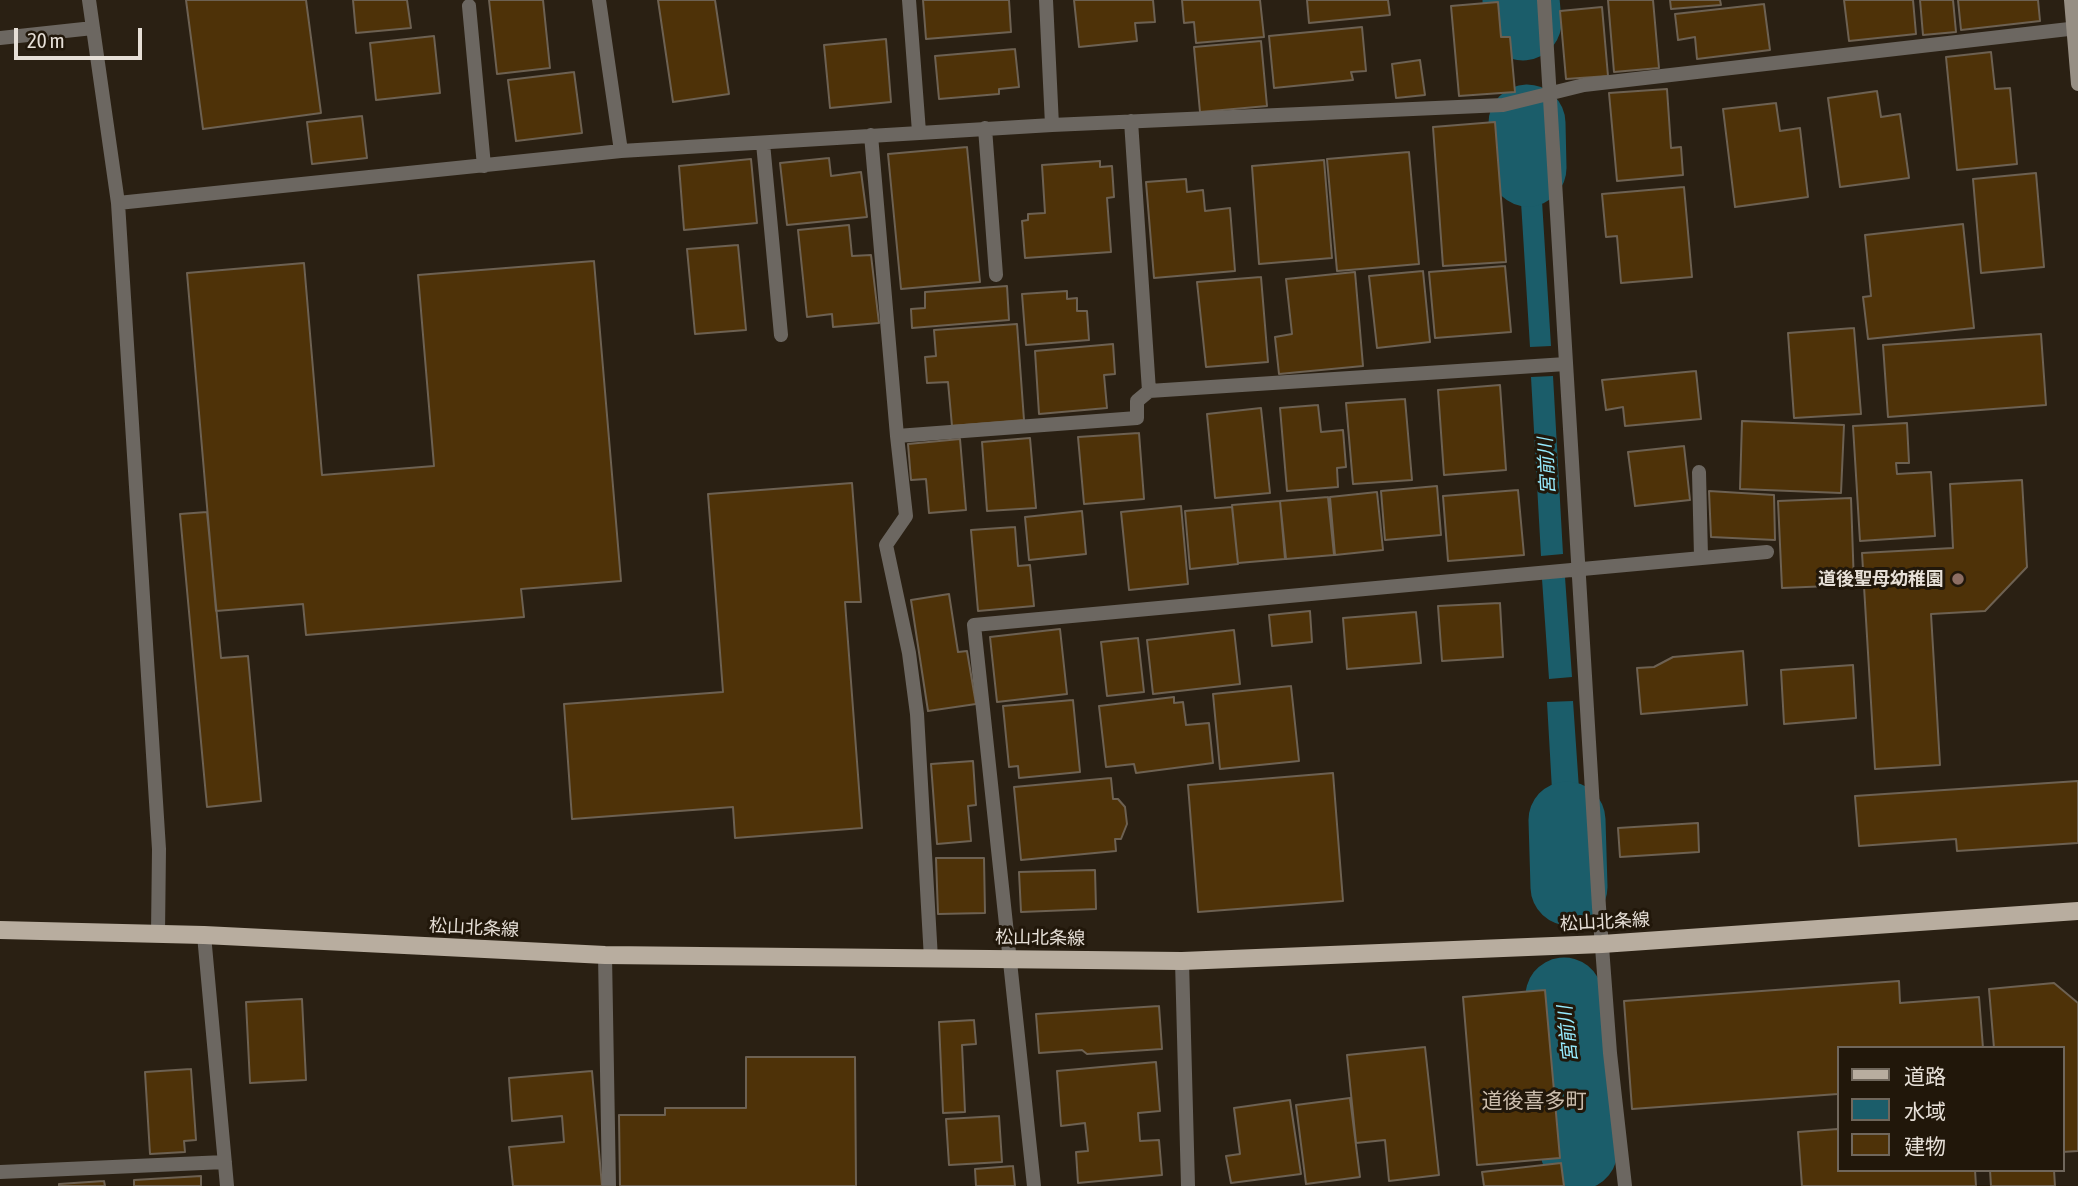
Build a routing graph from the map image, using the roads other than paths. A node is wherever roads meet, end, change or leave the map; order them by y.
1 (89, 0) edge
2 (599, 0) edge
3 (909, 0) edge
4 (1046, 0) edge
5 (1544, 0) edge
6 (2071, 0) edge
7 (469, 6) dead end
8 (93, 29) junction
9 (2076, 29) edge
10 (0, 38) edge
11 (2078, 84) edge
12 (1549, 96) junction
13 (1131, 121) junction
14 (1052, 125) junction
15 (985, 128) junction
16 (919, 132) junction
17 (871, 135) junction
18 (763, 143) junction
19 (621, 152) junction
20 (484, 166) junction
21 (118, 203) junction
22 (996, 275) dead end
23 (781, 335) dead end
24 (1566, 364) junction
25 (1149, 391) junction
26 (897, 436) junction
27 (1699, 472) dead end
28 (1767, 552) dead end
29 (1701, 558) junction
30 (1578, 568) junction
31 (2078, 911) edge
32 (0, 930) edge
33 (158, 933) junction
34 (204, 935) junction
35 (1602, 944) junction
36 (606, 955) junction
37 (931, 959) junction
38 (1011, 959) junction
39 (1182, 961) junction
40 (225, 1162) junction
41 (0, 1172) edge
42 (227, 1186) edge
43 (609, 1186) edge
44 (1034, 1186) edge
45 (1188, 1186) edge
46 (1625, 1186) edge

1 - 8 street
2 - 19 street
3 - 16 street
4 - 14 street
5 - 12 street
6 - 9 main road
7 - 20 street
8 - 10 street
8 - 21 street
9 - 11 main road
9 - 12 street
12 - 13 street
12 - 24 street
13 - 14 street
13 - 25 street
14 - 15 street
15 - 16 street
15 - 22 street
16 - 17 street
17 - 18 street
17 - 26 street
18 - 19 street
18 - 23 street
19 - 20 street
20 - 21 street
21 - 33 street
24 - 25 street
24 - 30 street
25 - 26 street
26 - 37 street
27 - 29 street
28 - 29 street
29 - 30 street
30 - 35 street
30 - 38 street
31 - 35 main road, 松山北条線
32 - 33 main road, 松山北条線
33 - 34 main road, 松山北条線
34 - 36 main road, 松山北条線
34 - 40 street
35 - 39 main road, 松山北条線
35 - 46 street
36 - 37 main road, 松山北条線
36 - 43 street
37 - 38 main road, 松山北条線
38 - 39 main road, 松山北条線
38 - 44 street
39 - 45 street
40 - 41 street
40 - 42 street

